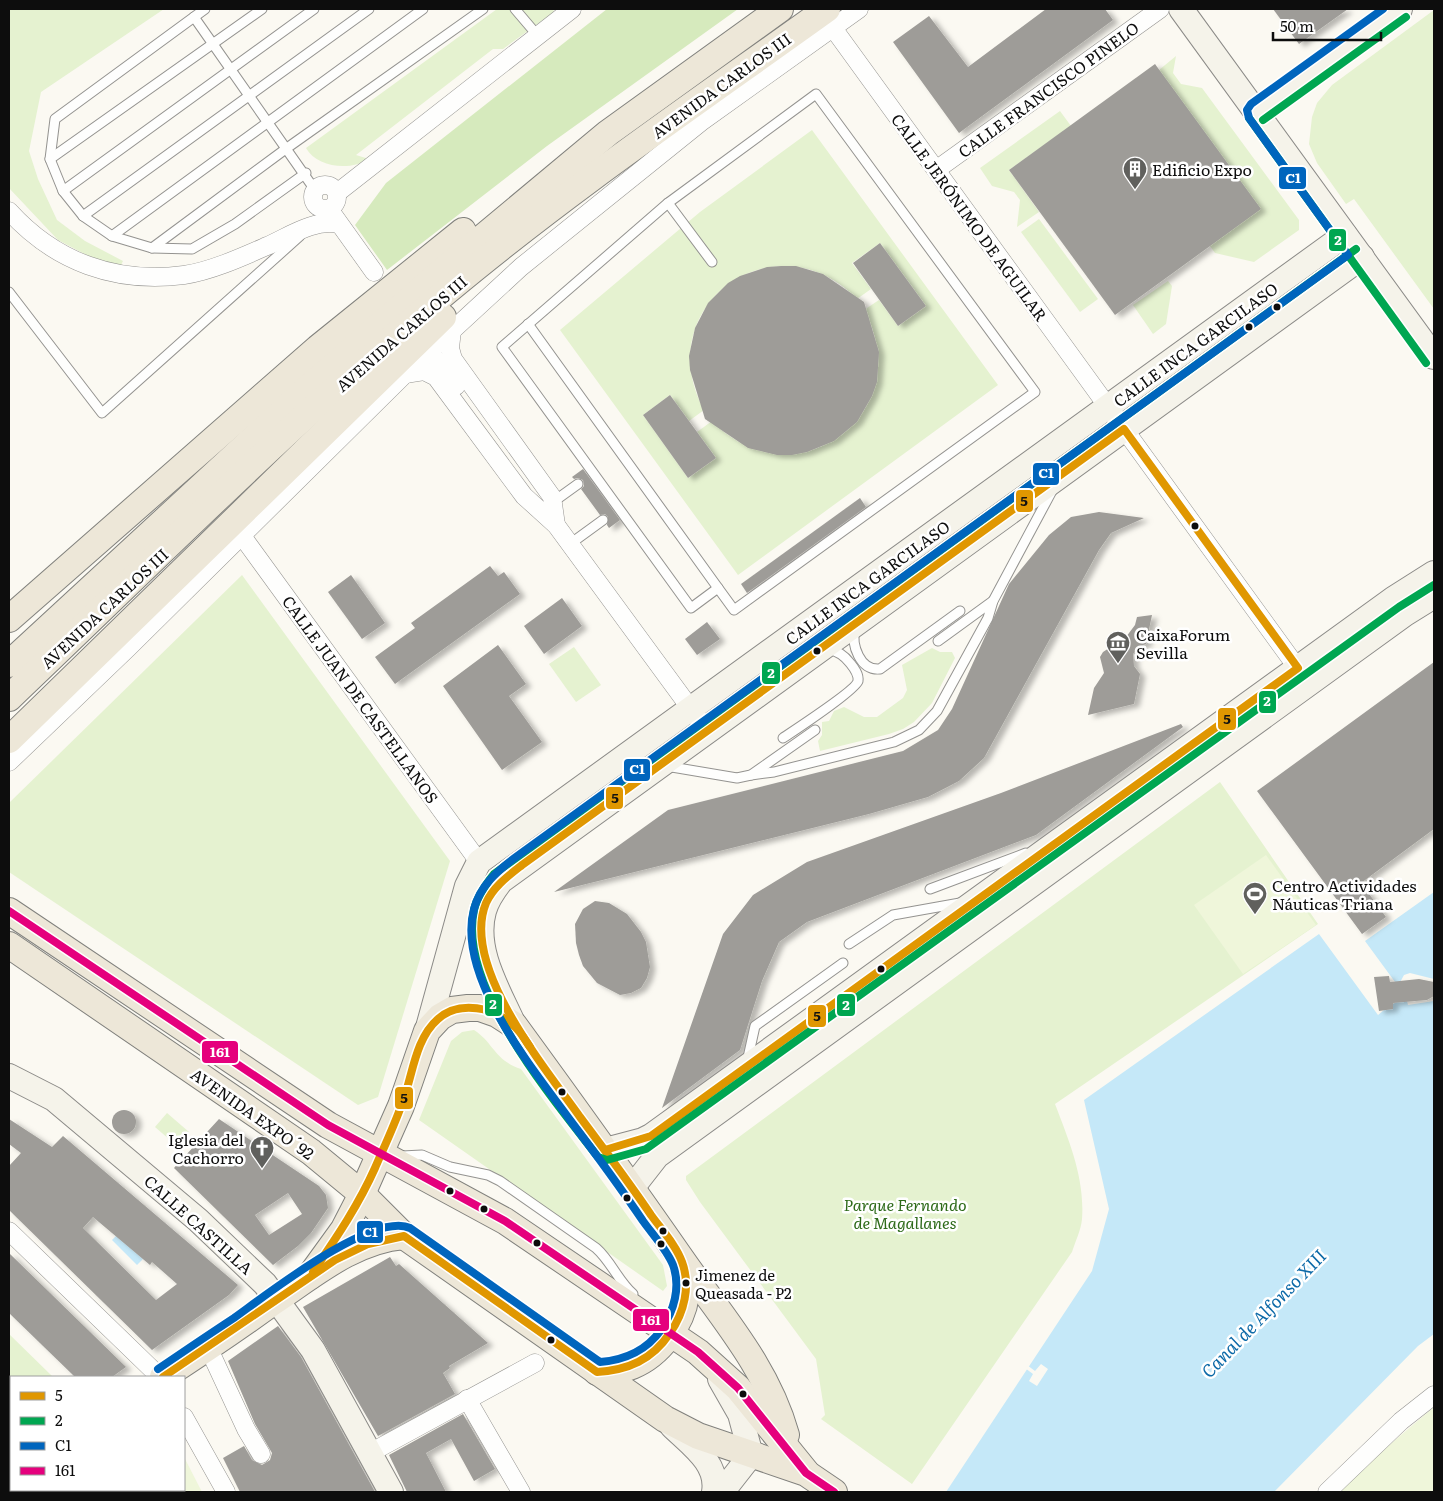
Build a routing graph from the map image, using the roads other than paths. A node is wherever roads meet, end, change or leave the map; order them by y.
1 (205, 9) edge
2 (262, 9) edge
3 (314, 9) edge
4 (369, 9) edge
5 (423, 9) edge
6 (484, 9) edge
7 (515, 9) edge
8 (572, 9) edge
9 (780, 9) edge
10 (859, 9) edge
11 (1160, 9) edge
12 (1182, 9) edge
13 (1400, 9) edge
14 (194, 17) junction
15 (830, 18) edge
16 (538, 36) junction
17 (212, 46) junction
18 (230, 69) junction
19 (249, 96) junction
20 (1257, 112) junction
21 (268, 122) junction
22 (608, 133) junction
23 (287, 148) junction
24 (50, 158) junction
25 (936, 170) junction
26 (306, 173) junction
27 (315, 190) junction
28 (63, 191) junction
29 (571, 192) junction
30 (337, 193) junction
31 (668, 203) junction
32 (325, 209) junction
33 (9, 212) edge
34 (83, 216) junction
35 (313, 224) junction
36 (339, 224) junction
37 (1345, 235) junction
38 (112, 236) junction
39 (152, 248) junction
40 (1362, 257) junction
41 (712, 262) dead end
42 (374, 272) dead end
43 (9, 292) edge
44 (528, 324) junction
45 (452, 330) junction
46 (1434, 357) edge
47 (437, 360) dead end
48 (405, 374) junction
49 (1108, 407) junction
50 (1124, 429) junction
51 (1060, 476) junction
52 (578, 484) dead end
53 (546, 505) junction
54 (603, 520) dead end
55 (242, 536) junction
56 (570, 544) junction
57 (1434, 573) edge
58 (718, 588) junction
59 (1434, 596) edge
60 (994, 601) junction
61 (960, 610) dead end
62 (9, 619) edge
63 (858, 623) junction
64 (938, 641) dead end
65 (820, 650) junction
66 (9, 664) edge
67 (1303, 676) junction
68 (9, 698) edge
69 (690, 709) junction
70 (815, 730) dead end
71 (707, 732) junction
72 (784, 738) dead end
73 (9, 740) edge
74 (9, 762) edge
75 (660, 765) junction
76 (751, 775) junction
77 (1059, 841) junction
78 (479, 862) junction
79 (930, 889) dead end
80 (978, 900) junction
81 (9, 911) edge
82 (849, 944) dead end
83 (9, 945) edge
84 (843, 963) dead end
85 (514, 1025) junction
86 (426, 1031) junction
87 (745, 1068) junction
88 (9, 1076) edge
89 (605, 1150) junction
90 (384, 1154) junction
91 (632, 1188) junction
92 (362, 1194) junction
93 (9, 1231) edge
94 (404, 1236) junction
95 (682, 1260) junction
96 (310, 1276) junction
97 (278, 1299) junction
98 (653, 1315) junction
99 (208, 1347) junction
100 (709, 1360) junction
101 (535, 1363) dead end
102 (597, 1372) junction
103 (160, 1376) edge
104 (163, 1376) edge
105 (1434, 1395) edge
106 (467, 1400) junction
107 (665, 1419) junction
108 (185, 1420) edge
109 (370, 1453) junction
110 (261, 1454) dead end
111 (751, 1455) junction
112 (815, 1477) edge
113 (226, 1492) edge
114 (391, 1492) edge
115 (521, 1492) edge
116 (714, 1492) edge
117 (722, 1492) edge
118 (1327, 1492) edge

1 - 14 lane
2 - 17 lane
3 - 18 lane
4 - 19 lane
5 - 21 lane
6 - 23 lane
7 - 16 lane
8 - 16 street
9 - 22 main road, AVENIDA CARLOS III
10 - 15 street
11 - 25 street, CALLE FRANCISCO PINELO
12 - 20 street
13 - 20 street
14 - 17 lane
14 - 24 lane
15 - 25 street, CALLE JERÓNIMO DE AGUILAR
15 - 29 main road, AVENIDA CARLOS III
15 - 45 street
16 - 30 street
17 - 18 lane
17 - 24 lane
18 - 19 lane
18 - 28 lane
19 - 21 lane
19 - 34 lane
20 - 37 street
21 - 23 lane
21 - 38 lane
22 - 62 main road
22 - 66 main road, AVENIDA CARLOS III
23 - 26 lane
23 - 39 lane
24 - 28 lane
25 - 49 street, CALLE JERÓNIMO DE AGUILAR
26 - 27 lane
26 - 39 lane
27 - 30 street
27 - 32 street
28 - 34 lane
29 - 68 main road, AVENIDA CARLOS III
29 - 73 main road
30 - 32 street
31 - 41 lane
31 - 44 lane
31 - 58 lane
32 - 35 street
32 - 36 street
33 - 35 street
34 - 38 lane
35 - 36 street
35 - 43 lane
36 - 42 street
37 - 40 street
37 - 49 street, CALLE INCA GARCILASO
38 - 39 lane
40 - 46 street
40 - 50 street, CALLE INCA GARCILASO
44 - 58 lane
44 - 58 lane
45 - 48 street
45 - 53 street
47 - 53 street
48 - 53 street
48 - 55 street
49 - 50 street, CALLE JERÓNIMO DE AGUILAR
49 - 69 street, CALLE INCA GARCILASO
50 - 51 street, CALLE INCA GARCILASO
50 - 67 street, CALLE JERÓNIMO DE AGUILAR
51 - 60 lane
51 - 63 street, CALLE INCA GARCILASO
52 - 53 lane
53 - 56 street
54 - 56 lane
55 - 74 street
55 - 78 street, CALLE JUAN DE CASTELLANOS
56 - 69 street
57 - 67 street
59 - 67 street
60 - 64 lane
60 - 76 lane
61 - 63 lane
63 - 65 street, CALLE INCA GARCILASO
65 - 71 street, CALLE INCA GARCILASO
65 - 72 lane
67 - 77 street
67 - 91 street
69 - 71 street
69 - 78 street, CALLE INCA GARCILASO
70 - 76 lane
71 - 75 street, CALLE INCA GARCILASO
75 - 76 lane
75 - 85 street, CALLE INCA GARCILASO
77 - 79 lane
77 - 80 street
78 - 86 street, CALLE INCA GARCILASO
80 - 82 lane
80 - 87 street
81 - 90 main road, AVENIDA EXPO´92
83 - 92 main road, AVENIDA EXPO´92
84 - 87 lane
85 - 86 main road
85 - 89 main road
86 - 90 main road, CALLE INCA GARCILASO
87 - 89 street
88 - 97 street, CALLE CASTILLA
89 - 91 main road
90 - 92 main road, CALLE INCA GARCILASO
90 - 98 main road, AVENIDA EXPO´92
91 - 95 main road
92 - 94 main road, AVENIDA EXPO´92
92 - 96 main road, CALLE INCA GARCILASO
93 - 103 street
94 - 96 main road
94 - 102 main road, AVENIDA EXPO´92
95 - 98 main road
95 - 112 main road
96 - 97 main road
97 - 99 main road
97 - 109 street, CALLE CASTILLA
98 - 100 main road, AVENIDA EXPO´92
98 - 102 main road
99 - 104 main road
99 - 110 street
100 - 111 street
100 - 112 main road, AVENIDA EXPO´92
101 - 106 street
102 - 107 main road, AVENIDA EXPO´92
105 - 118 street
106 - 109 street
106 - 115 street
107 - 111 main road, AVENIDA EXPO´92
107 - 116 street
108 - 113 street
109 - 114 street, CALLE CASTILLA
111 - 112 main road, AVENIDA EXPO´92
111 - 117 street

